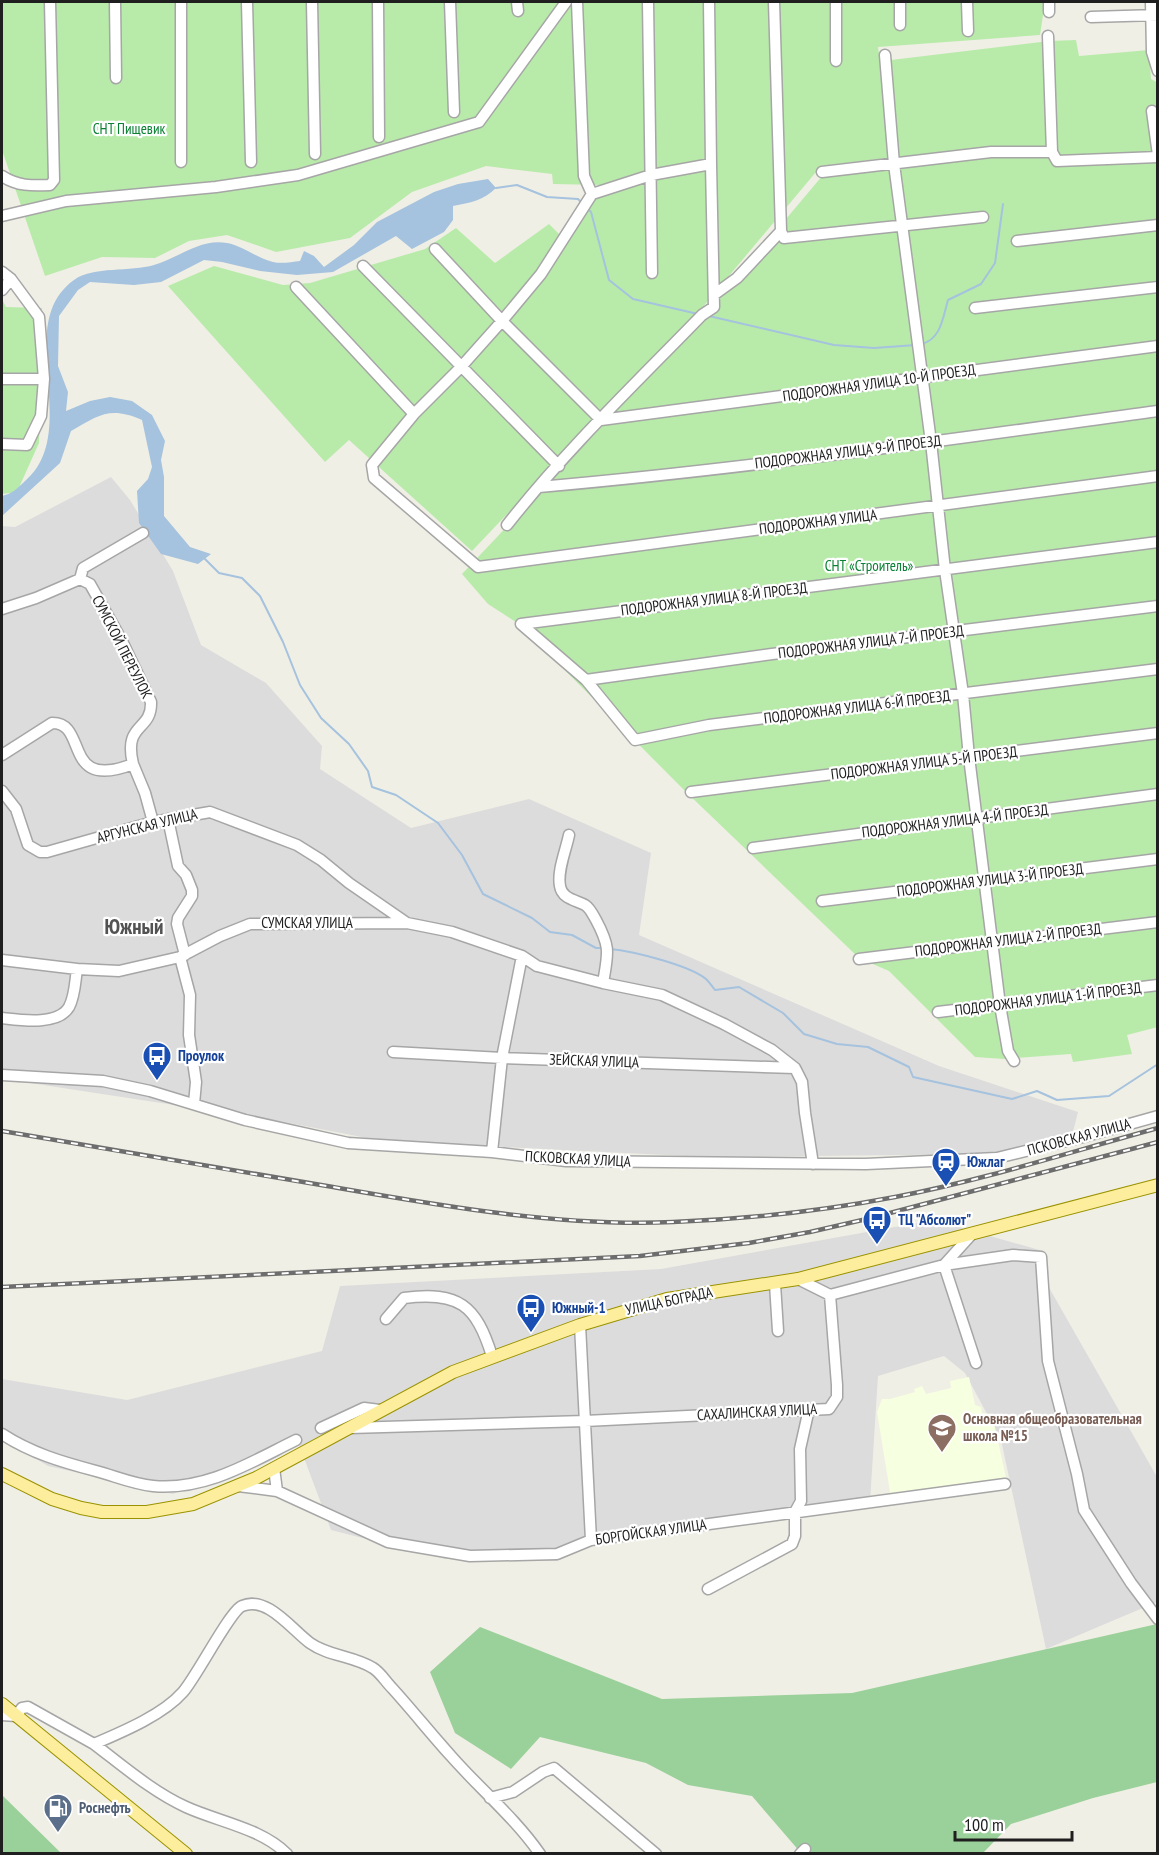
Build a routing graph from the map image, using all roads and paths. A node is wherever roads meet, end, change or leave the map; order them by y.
1 (50, 2) edge
2 (115, 2) edge
3 (181, 2) edge
4 (247, 2) edge
5 (312, 2) edge
6 (378, 2) edge
7 (450, 2) edge
8 (566, 2) edge
9 (577, 2) edge
10 (648, 2) edge
11 (709, 2) edge
12 (774, 2) edge
13 (836, 2) edge
14 (900, 2) edge
15 (967, 2) edge
16 (1151, 2) edge
17 (1155, 15) edge
18 (1091, 17) dead end
19 (900, 25) dead end
20 (968, 31) dead end
21 (1048, 36) dead end
22 (885, 55) dead end
23 (836, 62) dead end
24 (1158, 70) edge
25 (116, 78) dead end
26 (1152, 111) dead end
27 (454, 112) dead end
28 (379, 137) dead end
29 (1052, 152) junction
30 (315, 154) dead end
31 (1158, 156) edge
32 (181, 162) dead end
33 (251, 162) dead end
34 (711, 164) junction
35 (894, 164) junction
36 (822, 172) dead end
37 (651, 175) junction
38 (2, 176) edge
39 (592, 194) junction
40 (2, 216) edge
41 (982, 217) dead end
42 (902, 225) junction
43 (1158, 225) edge
44 (781, 231) junction
45 (1017, 241) dead end
46 (435, 249) dead end
47 (363, 266) dead end
48 (652, 273) dead end
49 (6, 275) edge
50 (296, 287) dead end
51 (1158, 287) edge
52 (2, 290) edge
53 (715, 294) junction
54 (975, 308) dead end
55 (502, 321) junction
56 (1158, 346) edge
57 (461, 367) junction
58 (922, 377) junction
59 (2, 379) edge
60 (44, 379) junction
61 (1158, 411) edge
62 (414, 414) junction
63 (601, 420) junction
64 (931, 442) junction
65 (2, 444) edge
66 (559, 466) junction
67 (1158, 476) edge
68 (539, 487) junction
69 (938, 507) junction
70 (507, 525) dead end
71 (142, 533) dead end
72 (1158, 542) edge
73 (945, 570) junction
74 (80, 579) junction
75 (1158, 606) edge
76 (2, 609) edge
77 (954, 632) junction
78 (1158, 669) edge
79 (586, 680) junction
80 (963, 694) junction
81 (1158, 733) edge
82 (2, 755) edge
83 (969, 757) junction
84 (133, 764) junction
85 (2, 791) edge
86 (691, 792) dead end
87 (1158, 794) edge
88 (977, 818) junction
89 (168, 819) junction
90 (153, 822) junction
91 (569, 835) dead end
92 (753, 848) dead end
93 (1158, 859) edge
94 (985, 879) junction
95 (822, 901) dead end
96 (1158, 922) edge
97 (407, 923) junction
98 (993, 942) junction
99 (182, 956) junction
100 (522, 956) junction
101 (860, 959) dead end
102 (2, 960) edge
103 (77, 969) junction
104 (603, 983) junction
105 (1158, 985) edge
106 (1000, 1005) junction
107 (938, 1012) dead end
108 (2, 1018) edge
109 (393, 1052) dead end
110 (502, 1058) junction
111 (1014, 1060) dead end
112 (795, 1068) junction
113 (2, 1075) edge
114 (194, 1104) junction
115 (1158, 1116) edge
116 (492, 1152) junction
117 (813, 1164) junction
118 (1158, 1185) edge
119 (972, 1234) junction
120 (944, 1265) junction
121 (798, 1279) junction
122 (775, 1284) junction
123 (830, 1295) junction
124 (386, 1319) dead end
125 (580, 1325) junction
126 (778, 1331) dead end
127 (492, 1356) junction
128 (976, 1363) dead end
129 (809, 1409) junction
130 (380, 1410) junction
131 (585, 1421) junction
132 (321, 1428) dead end
133 (347, 1428) junction
134 (2, 1434) edge
135 (296, 1440) dead end
136 (274, 1468) junction
137 (2, 1474) edge
138 (1005, 1484) dead end
139 (191, 1485) junction
140 (238, 1486) junction
141 (277, 1491) junction
142 (193, 1504) junction
143 (795, 1512) junction
144 (591, 1540) junction
145 (708, 1589) dead end
146 (1158, 1618) edge
147 (2, 1704) edge
148 (2, 1715) edge
149 (16, 1716) junction
150 (94, 1744) junction
151 (490, 1798) junction
152 (186, 1854) edge
153 (288, 1854) edge
154 (540, 1854) edge
155 (656, 1854) edge

1 - 38 street
2 - 25 street
3 - 32 street
4 - 33 street
5 - 30 street
6 - 28 street
7 - 27 street
8 - 40 street
9 - 39 street
10 - 37 street
11 - 34 street
12 - 44 street
13 - 23 street
14 - 19 street
15 - 20 street
16 - 17 street
17 - 18 street
17 - 24 street
21 - 29 street
22 - 35 street
26 - 31 street
29 - 31 street
29 - 35 street
34 - 37 street
34 - 53 street
35 - 36 street
35 - 42 street
37 - 39 street
37 - 48 street
39 - 55 street
41 - 42 street
42 - 44 street
42 - 58 street
43 - 45 street
44 - 53 street
46 - 55 street
47 - 57 street
49 - 52 street
49 - 60 street
50 - 62 street
51 - 54 street
53 - 63 street
55 - 57 street
55 - 63 street
56 - 58 street, ПОДОРОЖНАЯ УЛИЦА 10-Й ПРОЕЗД
57 - 62 street
57 - 66 street
58 - 63 street, ПОДОРОЖНАЯ УЛИЦА 10-Й ПРОЕЗД
58 - 64 street
59 - 60 street
60 - 65 street
61 - 64 street, ПОДОРОЖНАЯ УЛИЦА 9-Й ПРОЕЗД
62 - 69 street, ПОДОРОЖНАЯ УЛИЦА
63 - 66 street
64 - 68 street, ПОДОРОЖНАЯ УЛИЦА 9-Й ПРОЕЗД
64 - 69 street
66 - 68 street
67 - 69 street, ПОДОРОЖНАЯ УЛИЦА
68 - 70 street
69 - 73 street
71 - 74 street
72 - 73 street, ПОДОРОЖНАЯ УЛИЦА 8-Й ПРОЕЗД
73 - 77 street
73 - 79 street, ПОДОРОЖНАЯ УЛИЦА 8-Й ПРОЕЗД
74 - 76 street
74 - 84 street, СУМСКОЙ ПЕРЕУЛОК
75 - 77 street, ПОДОРОЖНАЯ УЛИЦА 7-Й ПРОЕЗД
77 - 79 street, ПОДОРОЖНАЯ УЛИЦА 7-Й ПРОЕЗД
77 - 80 street
78 - 80 street, ПОДОРОЖНАЯ УЛИЦА 6-Й ПРОЕЗД
79 - 80 street, ПОДОРОЖНАЯ УЛИЦА 6-Й ПРОЕЗД
80 - 83 street
81 - 83 street, ПОДОРОЖНАЯ УЛИЦА 5-Й ПРОЕЗД
82 - 84 street
83 - 86 street, ПОДОРОЖНАЯ УЛИЦА 5-Й ПРОЕЗД
83 - 88 street
84 - 90 street
85 - 90 street, АРГУНСКАЯ УЛИЦА
87 - 88 street, ПОДОРОЖНАЯ УЛИЦА 4-Й ПРОЕЗД
88 - 92 street, ПОДОРОЖНАЯ УЛИЦА 4-Й ПРОЕЗД
88 - 94 street
89 - 90 street, АРГУНСКАЯ УЛИЦА
89 - 97 street, АРГУНСКАЯ УЛИЦА
89 - 99 street
91 - 104 street
93 - 94 street, ПОДОРОЖНАЯ УЛИЦА 3-Й ПРОЕЗД
94 - 95 street, ПОДОРОЖНАЯ УЛИЦА 3-Й ПРОЕЗД
94 - 98 street
96 - 98 street, ПОДОРОЖНАЯ УЛИЦА 2-Й ПРОЕЗД
97 - 99 street, СУМСКАЯ УЛИЦА
97 - 100 street
98 - 101 street, ПОДОРОЖНАЯ УЛИЦА 2-Й ПРОЕЗД
98 - 106 street
99 - 103 street, СУМСКАЯ УЛИЦА
99 - 114 street
100 - 104 street
100 - 110 street
102 - 103 street, СУМСКАЯ УЛИЦА
103 - 108 street
104 - 112 street
105 - 106 street, ПОДОРОЖНАЯ УЛИЦА 1-Й ПРОЕЗД
106 - 107 street, ПОДОРОЖНАЯ УЛИЦА 1-Й ПРОЕЗД
106 - 111 street
109 - 110 street, ЗЕЙСКАЯ УЛИЦА
110 - 112 street, ЗЕЙСКАЯ УЛИЦА
110 - 116 street
112 - 117 street
113 - 114 street, ПСКОВСКАЯ УЛИЦА
114 - 116 street, ПСКОВСКАЯ УЛИЦА
115 - 117 street, ПСКОВСКАЯ УЛИЦА
116 - 117 street, ПСКОВСКАЯ УЛИЦА
118 - 119 main road, УЛИЦА БОГРАДА
119 - 120 street
119 - 121 main road, УЛИЦА БОГРАДА
120 - 123 street
120 - 128 street
120 - 146 street
121 - 122 main road, УЛИЦА БОГРАДА
121 - 123 street
122 - 125 main road, УЛИЦА БОГРАДА
122 - 126 street
123 - 129 street, САХАЛИНСКАЯ УЛИЦА
124 - 127 street
125 - 127 main road, УЛИЦА БОГРАДА
125 - 131 street
127 - 130 main road, УЛИЦА БОГРАДА
129 - 131 street, САХАЛИНСКАЯ УЛИЦА
129 - 143 street
130 - 132 street
130 - 133 main road, УЛИЦА БОГРАДА
131 - 133 street, САХАЛИНСКАЯ УЛИЦА
131 - 144 street
133 - 136 main road, УЛИЦА БОГРАДА
134 - 139 street
135 - 139 street
136 - 140 main road, УЛИЦА БОГРАДА
136 - 141 street
137 - 142 main road, УЛИЦА БОГРАДА
138 - 143 street, БОРГОЙСКАЯ УЛИЦА
139 - 142 street
140 - 141 street, БОРГОЙСКАЯ УЛИЦА
140 - 142 main road, УЛИЦА БОГРАДА
141 - 144 street, БОРГОЙСКАЯ УЛИЦА
143 - 144 street, БОРГОЙСКАЯ УЛИЦА
143 - 145 street
147 - 149 main road
148 - 149 street
149 - 150 street
149 - 152 main road
150 - 151 street
150 - 153 street
151 - 154 street
151 - 155 street

